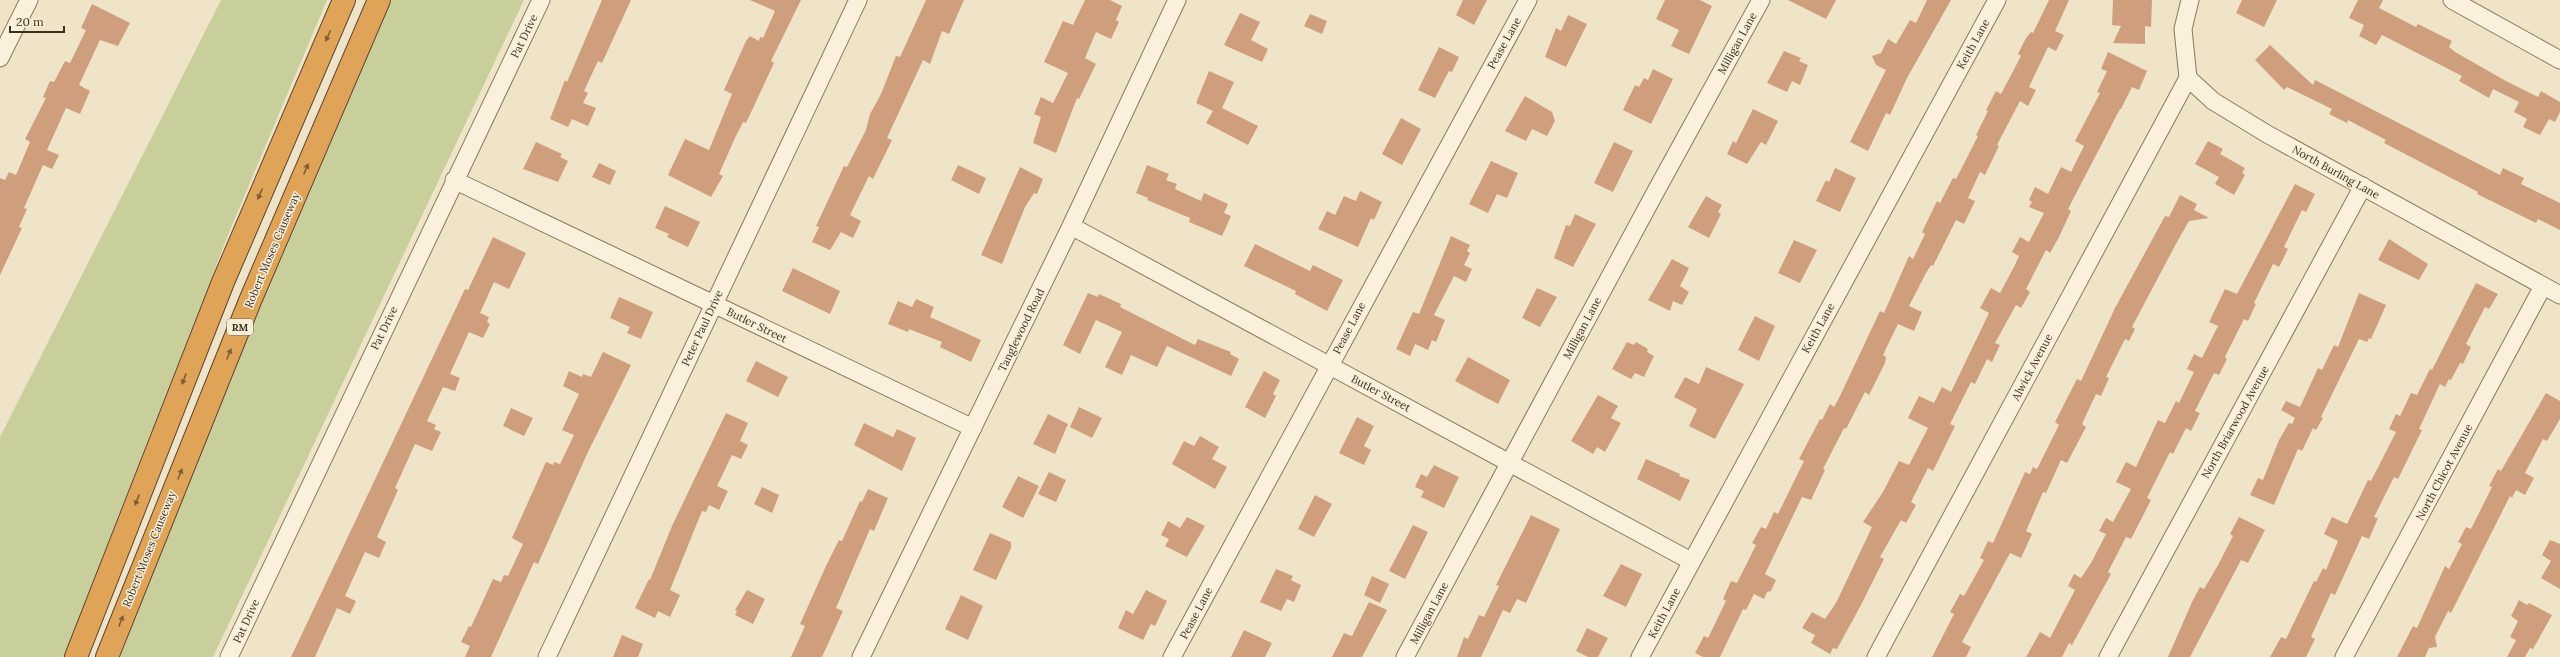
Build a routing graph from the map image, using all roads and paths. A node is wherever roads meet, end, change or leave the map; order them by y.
1 (29, 0) edge
2 (344, 0) edge
3 (379, 0) edge
4 (541, 0) edge
5 (858, 0) edge
6 (1177, 0) edge
7 (1528, 0) edge
8 (1761, 0) edge
9 (1996, 0) edge
10 (2190, 0) edge
11 (2460, 2) edge
12 (0, 58) edge
13 (2560, 60) edge
14 (2188, 78) junction
15 (454, 180) junction
16 (2363, 186) junction
17 (1071, 226) junction
18 (2543, 286) junction
19 (2560, 295) edge
20 (713, 304) junction
21 (1329, 365) junction
22 (973, 428) junction
23 (1510, 463) junction
24 (1691, 562) junction
25 (76, 657) edge
26 (107, 657) edge
27 (229, 657) edge
28 (547, 657) edge
29 (861, 657) edge
30 (1172, 657) edge
31 (1405, 657) edge
32 (1640, 657) edge
33 (1876, 657) edge
34 (2108, 657) edge
35 (2344, 657) edge

1 - 12 street
2 -> 25 highway
26 -> 3 highway, Robert Moses Causeway / RM
4 - 15 street, Pat Drive
5 - 20 street, Peter Paul Drive
6 - 17 street, Tanglewood Road
7 - 21 street, Pease Lane
8 - 23 street, Milligan Lane
9 - 24 street, Keith Lane
10 - 14 street
11 - 13 street
14 - 16 street, North Burling Lane
14 - 33 street, Alwick Avenue
15 - 20 street, Butler Street
15 - 27 street, Pat Drive
16 - 18 street, North Burling Lane
16 - 34 street, North Briarwood Avenue
17 - 21 street, Butler Street
17 - 22 street, Tanglewood Road
18 - 19 street, North Burling Lane
18 - 35 street, North Chicot Avenue
20 - 22 street, Butler Street
20 - 28 street, Peter Paul Drive
21 - 23 street, Butler Street
21 - 30 street, Pease Lane
22 - 29 street, Tanglewood Road
23 - 24 street, Butler Street
23 - 31 street, Milligan Lane
24 - 32 street, Keith Lane

